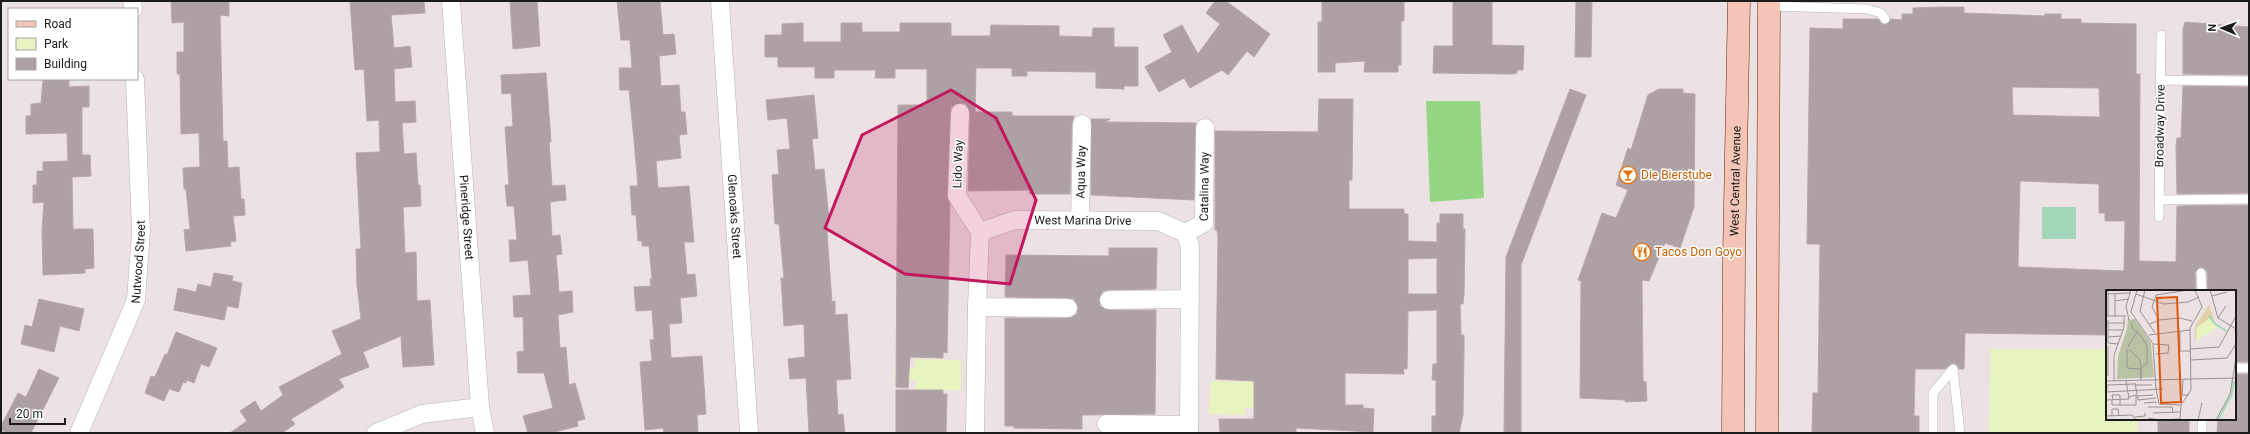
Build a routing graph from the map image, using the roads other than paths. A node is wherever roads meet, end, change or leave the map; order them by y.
1 (451, 1) edge
2 (720, 1) edge
3 (1739, 1) edge
4 (1769, 4) edge
5 (1885, 19) dead end
6 (2161, 34) dead end
7 (135, 80) edge
8 (2160, 80) junction
9 (2249, 81) edge
10 (960, 113) dead end
11 (1082, 124) dead end
12 (1205, 128) dead end
13 (2249, 199) edge
14 (2159, 200) junction
15 (2159, 217) dead end
16 (1080, 221) junction
17 (980, 232) junction
18 (1185, 233) junction
19 (2201, 273) dead end
20 (2202, 290) edge
21 (1190, 299) junction
22 (1109, 300) dead end
23 (976, 307) junction
24 (1068, 308) dead end
25 (2236, 368) edge
26 (2249, 368) edge
27 (480, 407) junction
28 (2202, 420) edge
29 (1106, 424) dead end
30 (1189, 429) edge
31 (79, 433) edge
32 (376, 433) edge
33 (485, 433) edge
34 (749, 433) edge
35 (975, 433) edge
36 (1733, 433) edge
37 (1767, 433) edge
38 (1933, 433) edge
39 (1960, 433) edge
40 (2202, 433) edge

1 - 27 street, Pineridge Street
2 - 34 street, Glenoaks Street
3 - 36 main road, West Central Avenue
4 - 5 lane
4 - 37 main road
6 - 8 lane, Broadway Drive
7 - 31 street, Nutwood Street
8 - 9 lane
8 - 14 lane, Broadway Drive
10 - 17 street, Lido Way
11 - 16 street, Aqua Way
12 - 18 street, Catalina Way
13 - 14 lane
14 - 15 lane, Broadway Drive
16 - 17 street, West Marina Drive
16 - 18 street, West Marina Drive
17 - 23 street
18 - 21 street
19 - 20 lane
21 - 22 street
21 - 30 street
23 - 24 street
23 - 35 street
25 - 26 lane
27 - 32 street
27 - 33 street, Pineridge Street
28 - 40 lane
29 - 30 street
38 - 39 lane

